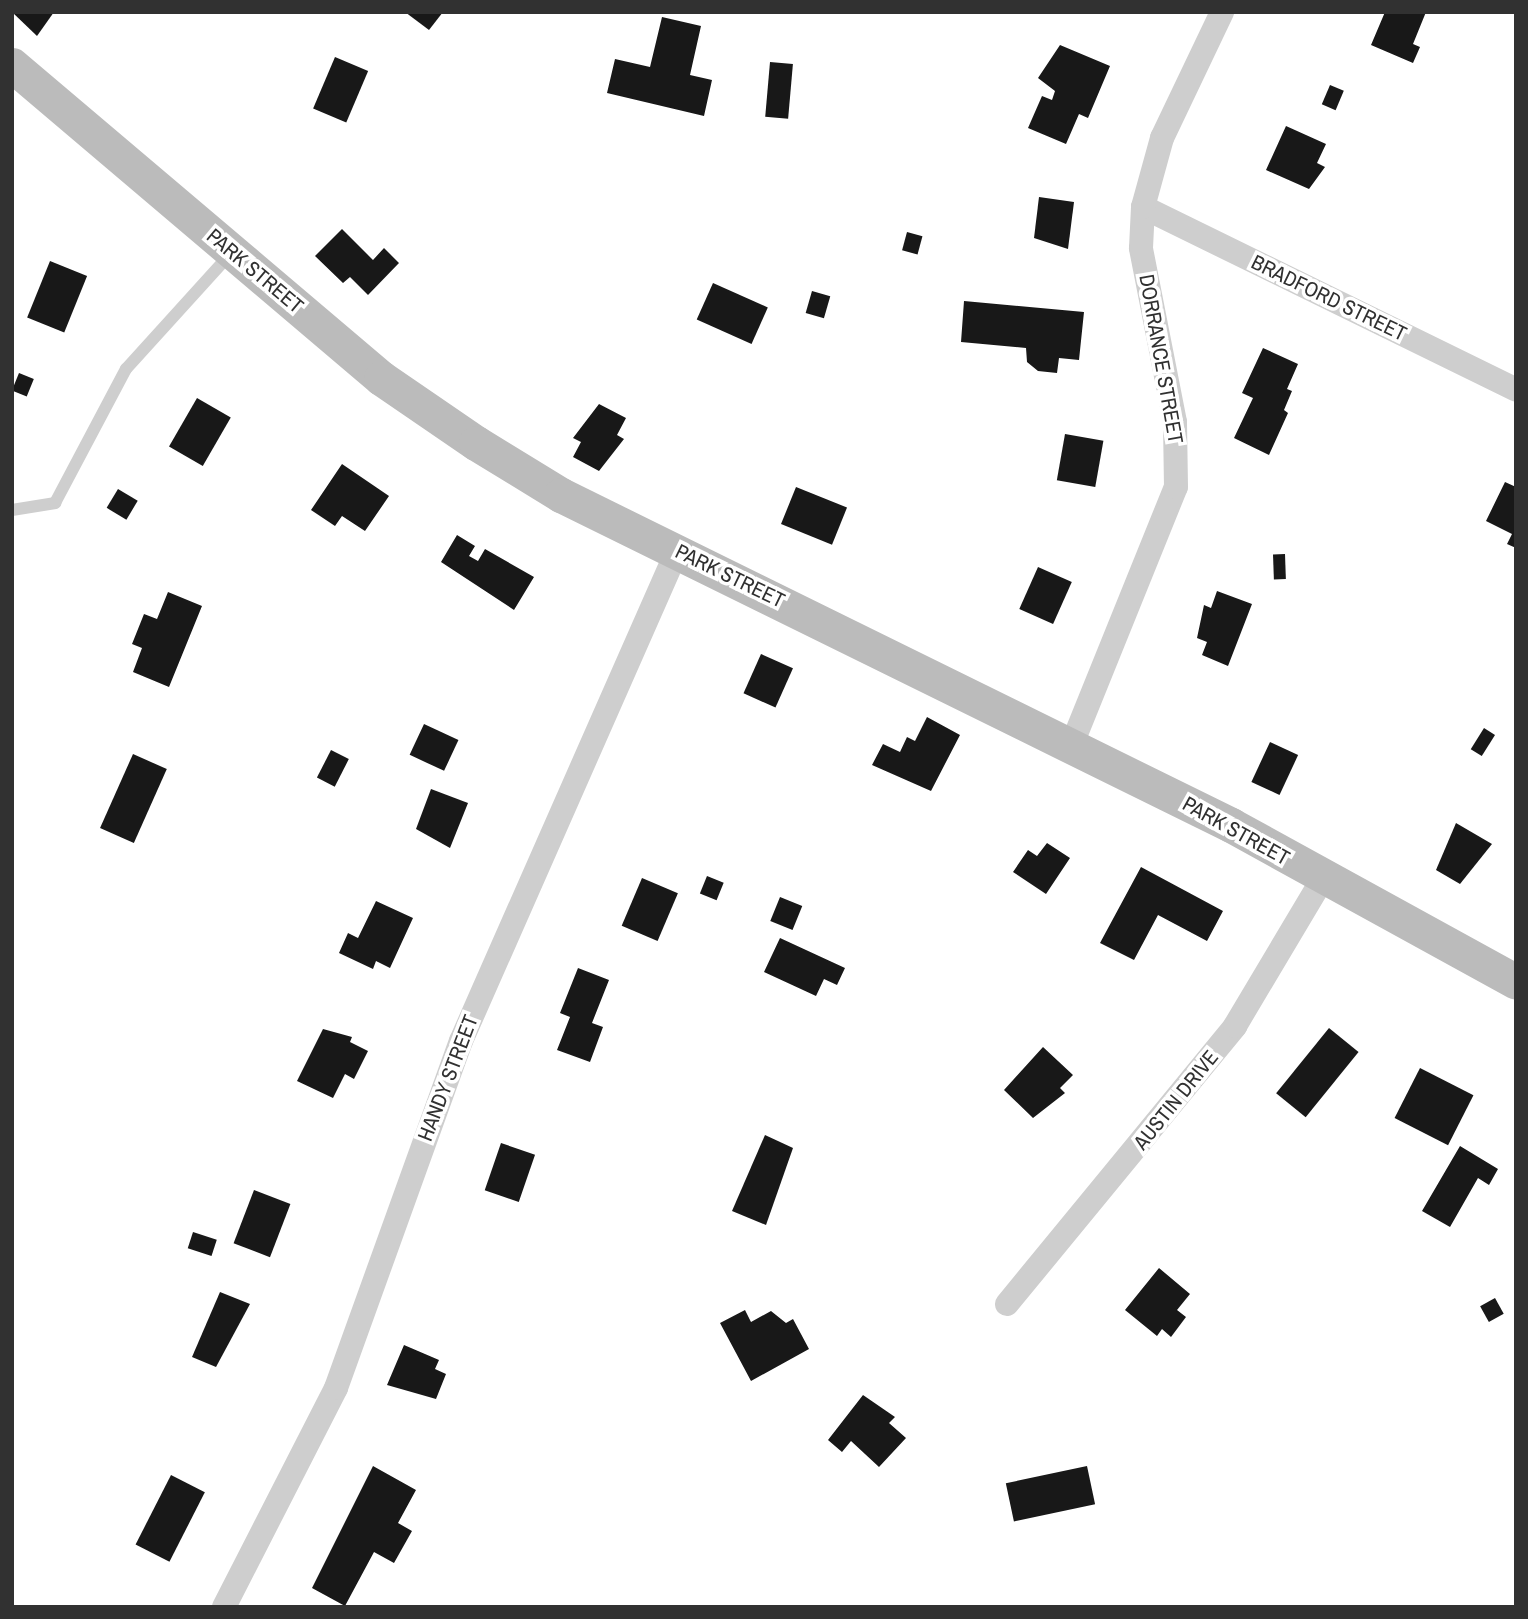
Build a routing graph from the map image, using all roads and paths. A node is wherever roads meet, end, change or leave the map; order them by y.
1 (1223, 12) edge
2 (12, 65) edge
3 (1143, 207) junction
4 (232, 252) junction
5 (1516, 390) edge
6 (12, 510) edge
7 (677, 551) junction
8 (1072, 744) junction
9 (1322, 880) junction
10 (1516, 982) edge
11 (1007, 1304) dead end
12 (224, 1607) edge

1 - 3 street, DORRANCE STREET
2 - 4 main road, PARK STREET
3 - 5 street, BRADFORD STREET
3 - 8 street, DORRANCE STREET
4 - 6 lane
4 - 7 main road, PARK STREET
7 - 8 main road, PARK STREET
7 - 12 street, HANDY STREET
8 - 9 main road, PARK STREET
9 - 10 main road, PARK STREET
9 - 11 street, AUSTIN DRIVE

